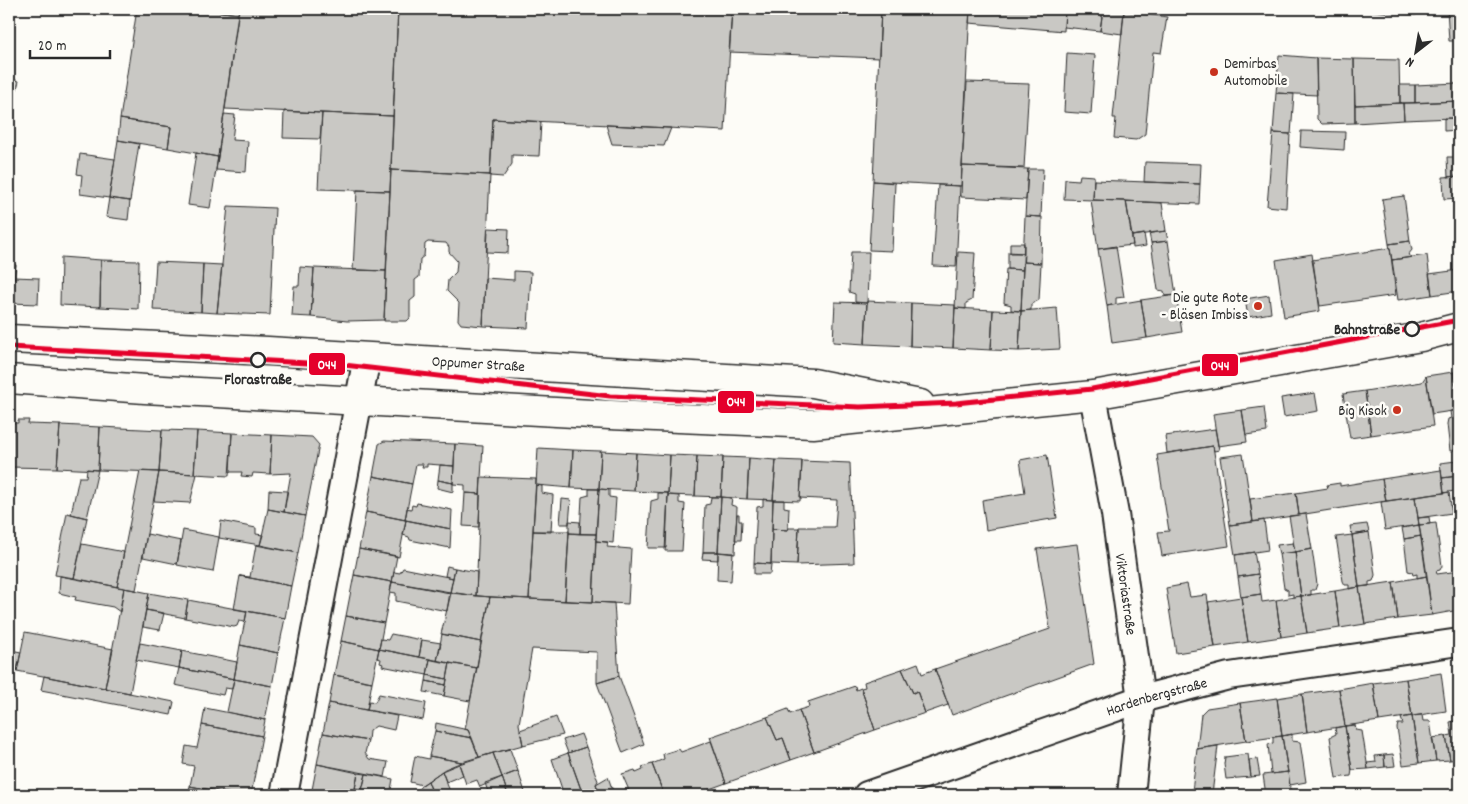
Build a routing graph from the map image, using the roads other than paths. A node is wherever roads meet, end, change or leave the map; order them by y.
1 (1459, 327) edge
2 (9, 339) edge
3 (368, 357) junction
4 (9, 379) edge
5 (1093, 395) junction
6 (360, 400) junction
7 (946, 409) junction
8 (1459, 642) edge
9 (1141, 699) junction
10 (284, 795) edge
11 (867, 795) edge
12 (1131, 795) edge

1 - 5 main road, Oppumer Straße
2 - 3 main road, Oppumer Straße
3 - 6 street
3 - 7 main road, Oppumer Straße
4 - 6 main road, Oppumer Straße
5 - 7 main road, Oppumer Straße
5 - 9 street, Viktoriastraße
6 - 7 main road, Oppumer Straße
6 - 10 street
8 - 9 street, Hardenbergstraße
9 - 11 street, Hardenbergstraße
9 - 12 street, Viktoriastraße

